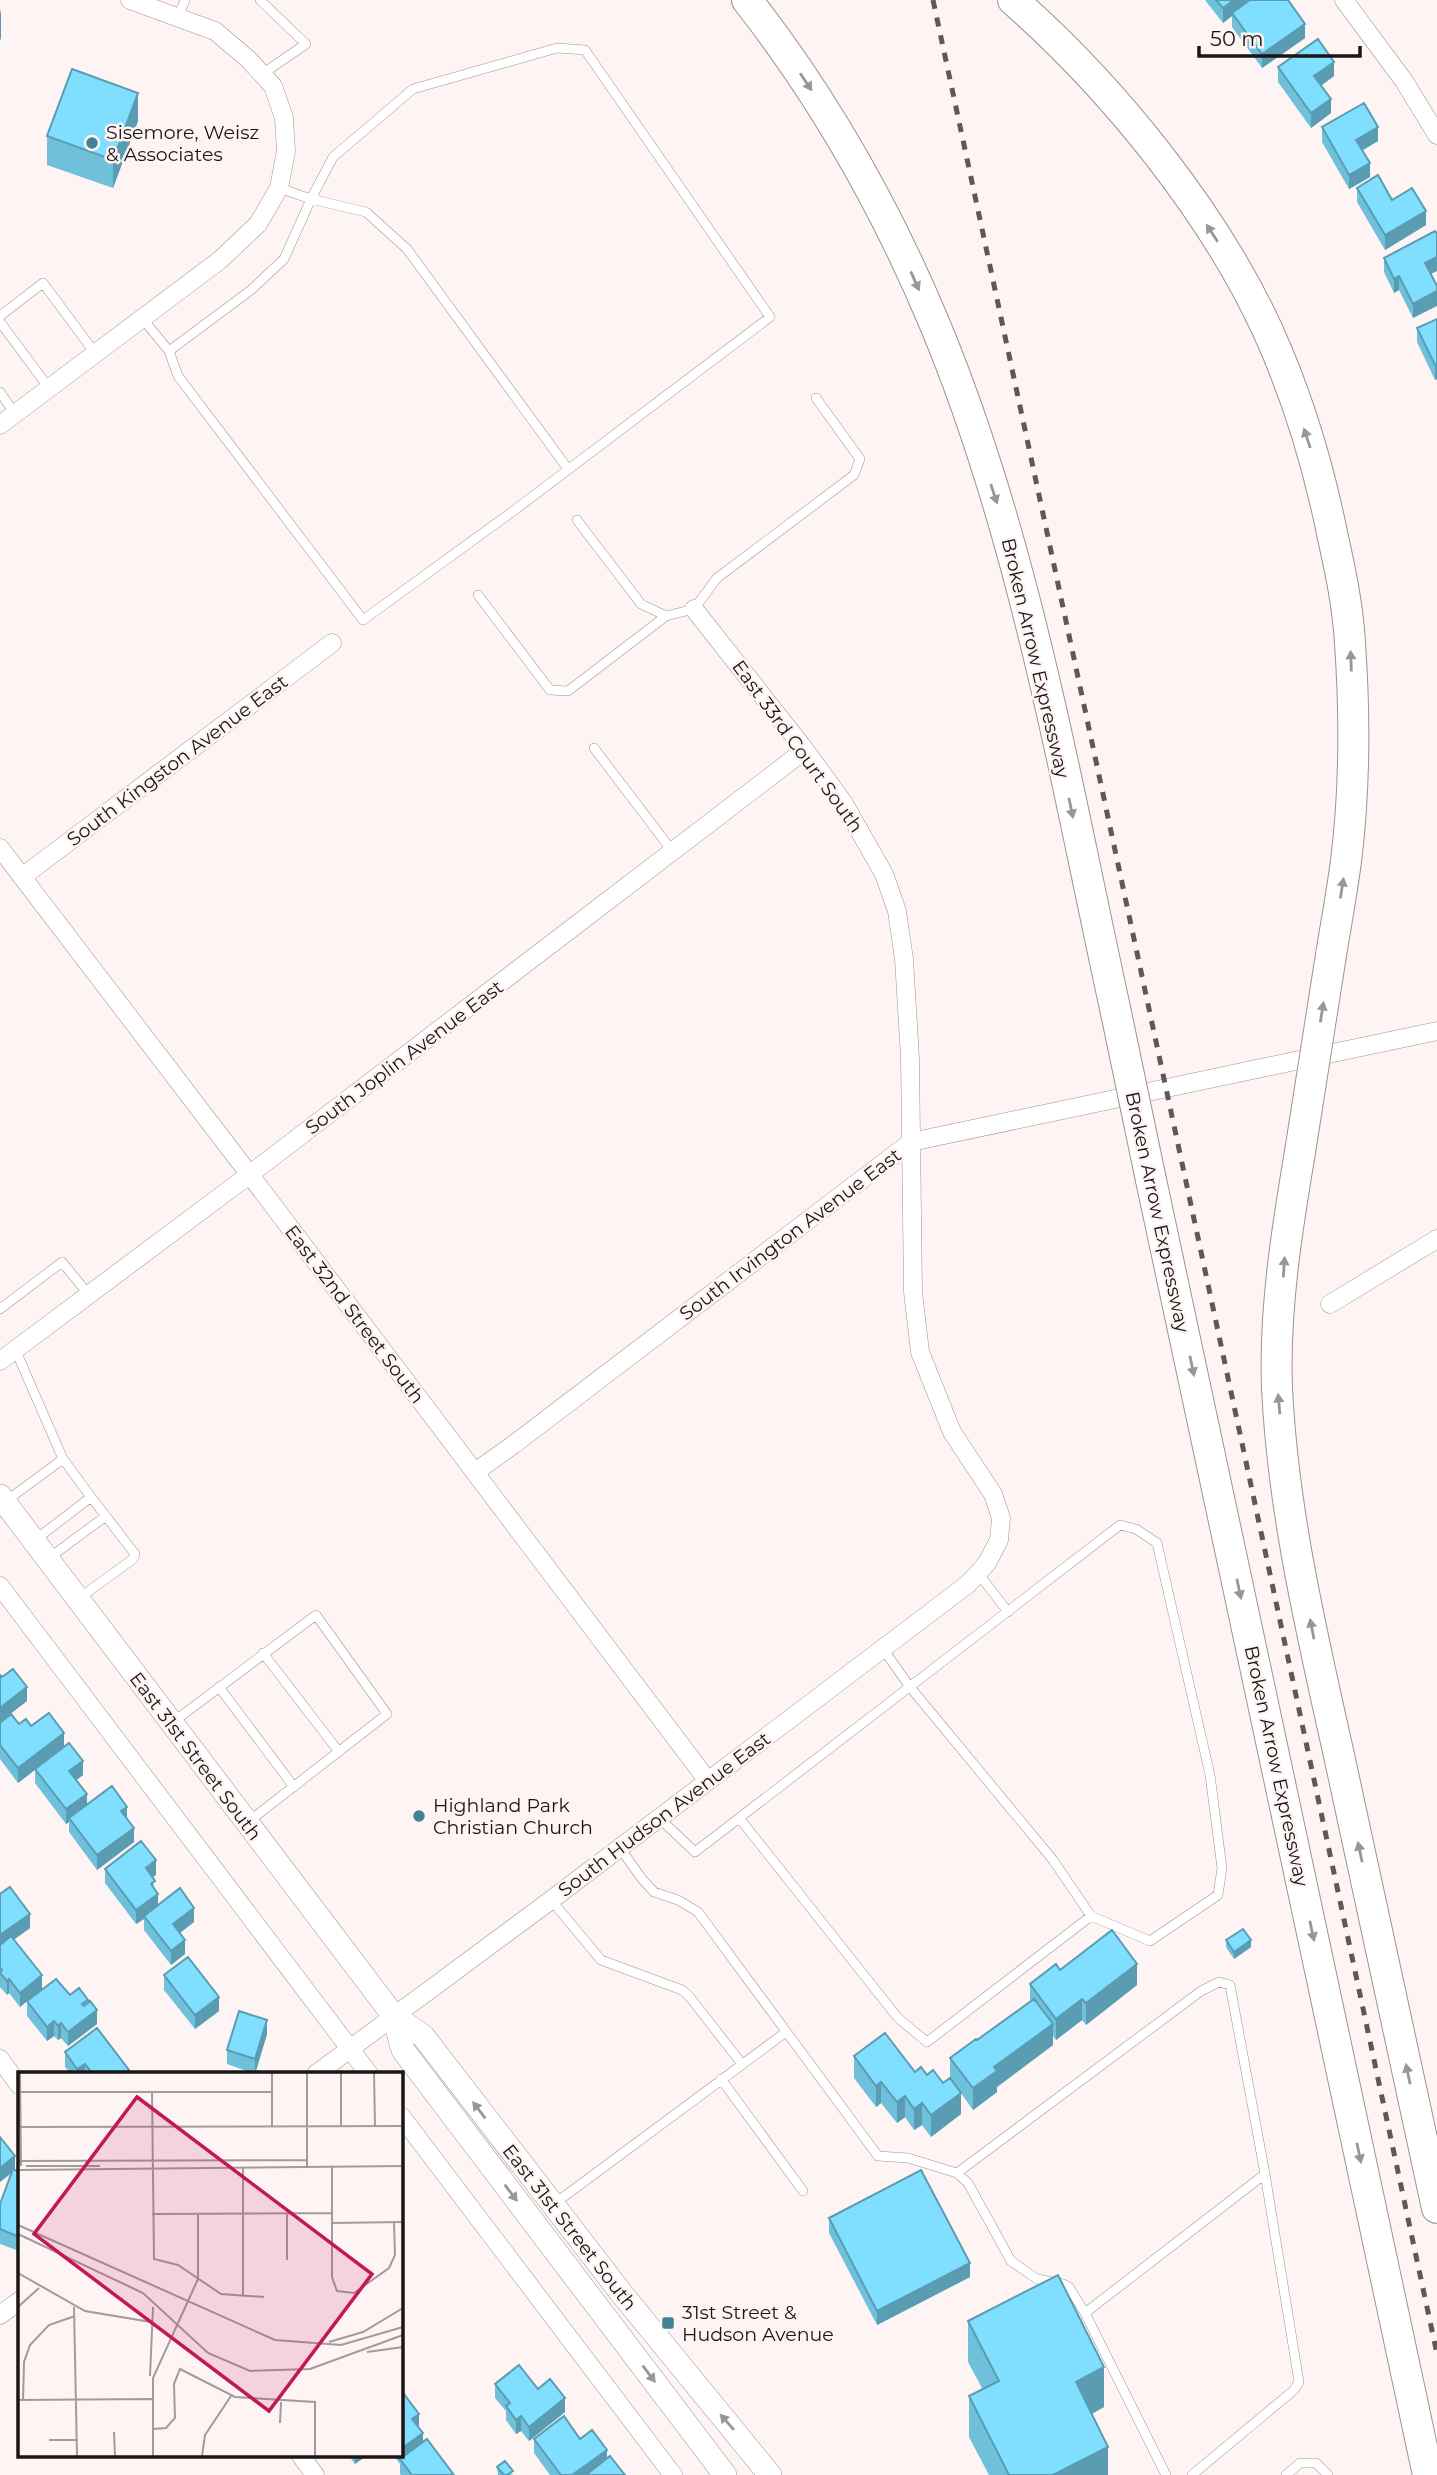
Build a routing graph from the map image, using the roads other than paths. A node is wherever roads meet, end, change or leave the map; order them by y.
1 (130, 0) edge
2 (185, 0) edge
3 (260, 0) edge
4 (736, 0) edge
5 (747, 0) edge
6 (1344, 0) edge
7 (1019, 5) edge
8 (178, 17) junction
9 (767, 26) junction
10 (262, 74) junction
11 (1437, 135) edge
12 (279, 188) junction
13 (312, 199) junction
14 (0, 316) edge
15 (142, 318) junction
16 (0, 322) edge
17 (169, 351) junction
18 (95, 354) junction
19 (49, 388) junction
20 (0, 392) edge
21 (816, 398) dead end
22 (15, 414) junction
23 (0, 425) edge
24 (568, 469) junction
25 (577, 520) dead end
26 (478, 595) dead end
27 (694, 609) junction
28 (666, 616) junction
29 (332, 643) dead end
30 (594, 748) dead end
31 (805, 750) junction
32 (0, 848) edge
33 (673, 852) junction
34 (22, 877) junction
35 (1437, 1031) edge
36 (911, 1142) junction
37 (249, 1175) junction
38 (1437, 1239) edge
39 (89, 1295) junction
40 (1330, 1304) dead end
41 (0, 1308) edge
42 (15, 1349) junction
43 (0, 1361) edge
44 (63, 1459) junction
45 (475, 1472) junction
46 (91, 1497) junction
47 (2, 1499) edge
48 (106, 1516) junction
49 (999, 1540) joint
50 (41, 1550) junction
51 (978, 1573) junction
52 (0, 1586) edge
53 (78, 1599) junction
54 (1008, 1612) junction
55 (883, 1648) junction
56 (263, 1653) junction
57 (219, 1687) junction
58 (910, 1687) junction
59 (171, 1723) junction
60 (339, 1752) junction
61 (708, 1781) junction
62 (294, 1787) junction
63 (659, 1818) junction
64 (740, 1819) junction
65 (247, 1823) junction
66 (620, 1848) junction
67 (551, 1900) junction
68 (1091, 1916) junction
69 (394, 2015) junction
70 (786, 2032) junction
71 (349, 2048) junction
72 (0, 2059) edge
73 (742, 2064) junction
74 (319, 2072) edge
75 (367, 2072) edge
76 (721, 2079) junction
77 (18, 2084) edge
78 (402, 2117) edge
79 (957, 2173) junction
80 (1265, 2174) junction
81 (803, 2191) dead end
82 (552, 2205) junction
83 (1437, 2208) edge
84 (18, 2302) edge
85 (1085, 2313) junction
86 (0, 2315) edge
87 (302, 2458) edge
88 (315, 2475) edge
89 (673, 2475) edge
90 (725, 2475) edge
91 (770, 2475) edge
92 (1166, 2475) edge
93 (1192, 2475) edge
94 (1286, 2475) edge
95 (1328, 2475) edge
96 (1428, 2475) edge

1 - 8 street
2 - 8 lane
3 - 10 lane
4 - 9 highway
5 - 9 highway, Broken Arrow Expressway
6 - 11 street
83 -> 7 highway, bridge
8 - 10 street
9 -> 96 highway, Broken Arrow Expressway, bridge
10 - 12 street
12 - 13 lane
12 - 15 street
13 - 17 lane
13 - 24 lane
13 - 24 lane
14 - 18 lane
15 - 17 lane
15 - 18 street
16 - 19 lane
17 - 24 lane
18 - 19 street
19 - 22 street
20 - 22 lane
21 - 27 lane
22 - 23 street
25 - 28 lane
26 - 28 lane
27 - 28 lane
27 - 31 street, East 33rd Court South
29 - 34 street, South Kingston Avenue East
30 - 33 lane
31 - 33 street, South Joplin Avenue East
31 - 36 street, East 33rd Court South
32 - 34 street, East 32nd Street South
33 - 37 street, South Joplin Avenue East
34 - 37 street, East 32nd Street South
35 - 36 street, South Irvington Avenue East
36 - 45 street, South Irvington Avenue East
36 - 49 street, East 33rd Court South
37 - 39 street, South Joplin Avenue East
37 - 45 street, East 32nd Street South
38 - 40 street
39 - 41 lane
39 - 42 street, South Joplin Avenue East
42 - 43 street, South Joplin Avenue East
42 - 44 lane
44 - 46 lane
44 - 47 lane
45 - 61 street, East 32nd Street South
46 - 48 lane
46 - 50 lane
47 - 50 main road, East 31st Street South
48 - 50 lane
48 - 53 lane
49 - 51 street, South Hudson Avenue East
50 - 53 main road, East 31st Street South
51 - 54 lane
51 - 55 street, South Hudson Avenue East
52 - 71 street
53 - 59 main road, East 31st Street South
54 - 58 lane
54 - 68 lane
55 - 58 lane
55 - 61 street, South Hudson Avenue East
56 - 57 lane
56 - 60 lane
56 - 60 lane
57 - 59 lane
57 - 62 lane
58 - 64 lane
58 - 68 lane
59 - 65 main road, East 31st Street South
60 - 62 lane
61 - 63 street, South Hudson Avenue East
62 - 65 lane
63 - 64 lane
63 - 66 street, South Hudson Avenue East
64 - 68 lane
65 - 69 main road, East 31st Street South
66 - 67 street, South Hudson Avenue East
66 - 70 lane
67 - 69 street, South Hudson Avenue East
67 - 73 lane
69 - 71 street, South Hudson Avenue East
82 -> 69 main road, East 31st Street South
69 -> 90 main road, East 31st Street South
70 - 73 lane
70 - 79 lane
71 - 74 street, South Hudson Avenue East
71 - 75 street
72 - 77 street
73 - 76 lane
76 - 81 lane
76 - 82 lane
78 - 89 street
79 - 80 lane
79 - 85 lane
80 - 85 lane
80 - 93 lane
91 -> 82 main road, East 31st Street South
84 - 86 street
85 - 92 lane
87 - 88 street
94 - 95 lane

